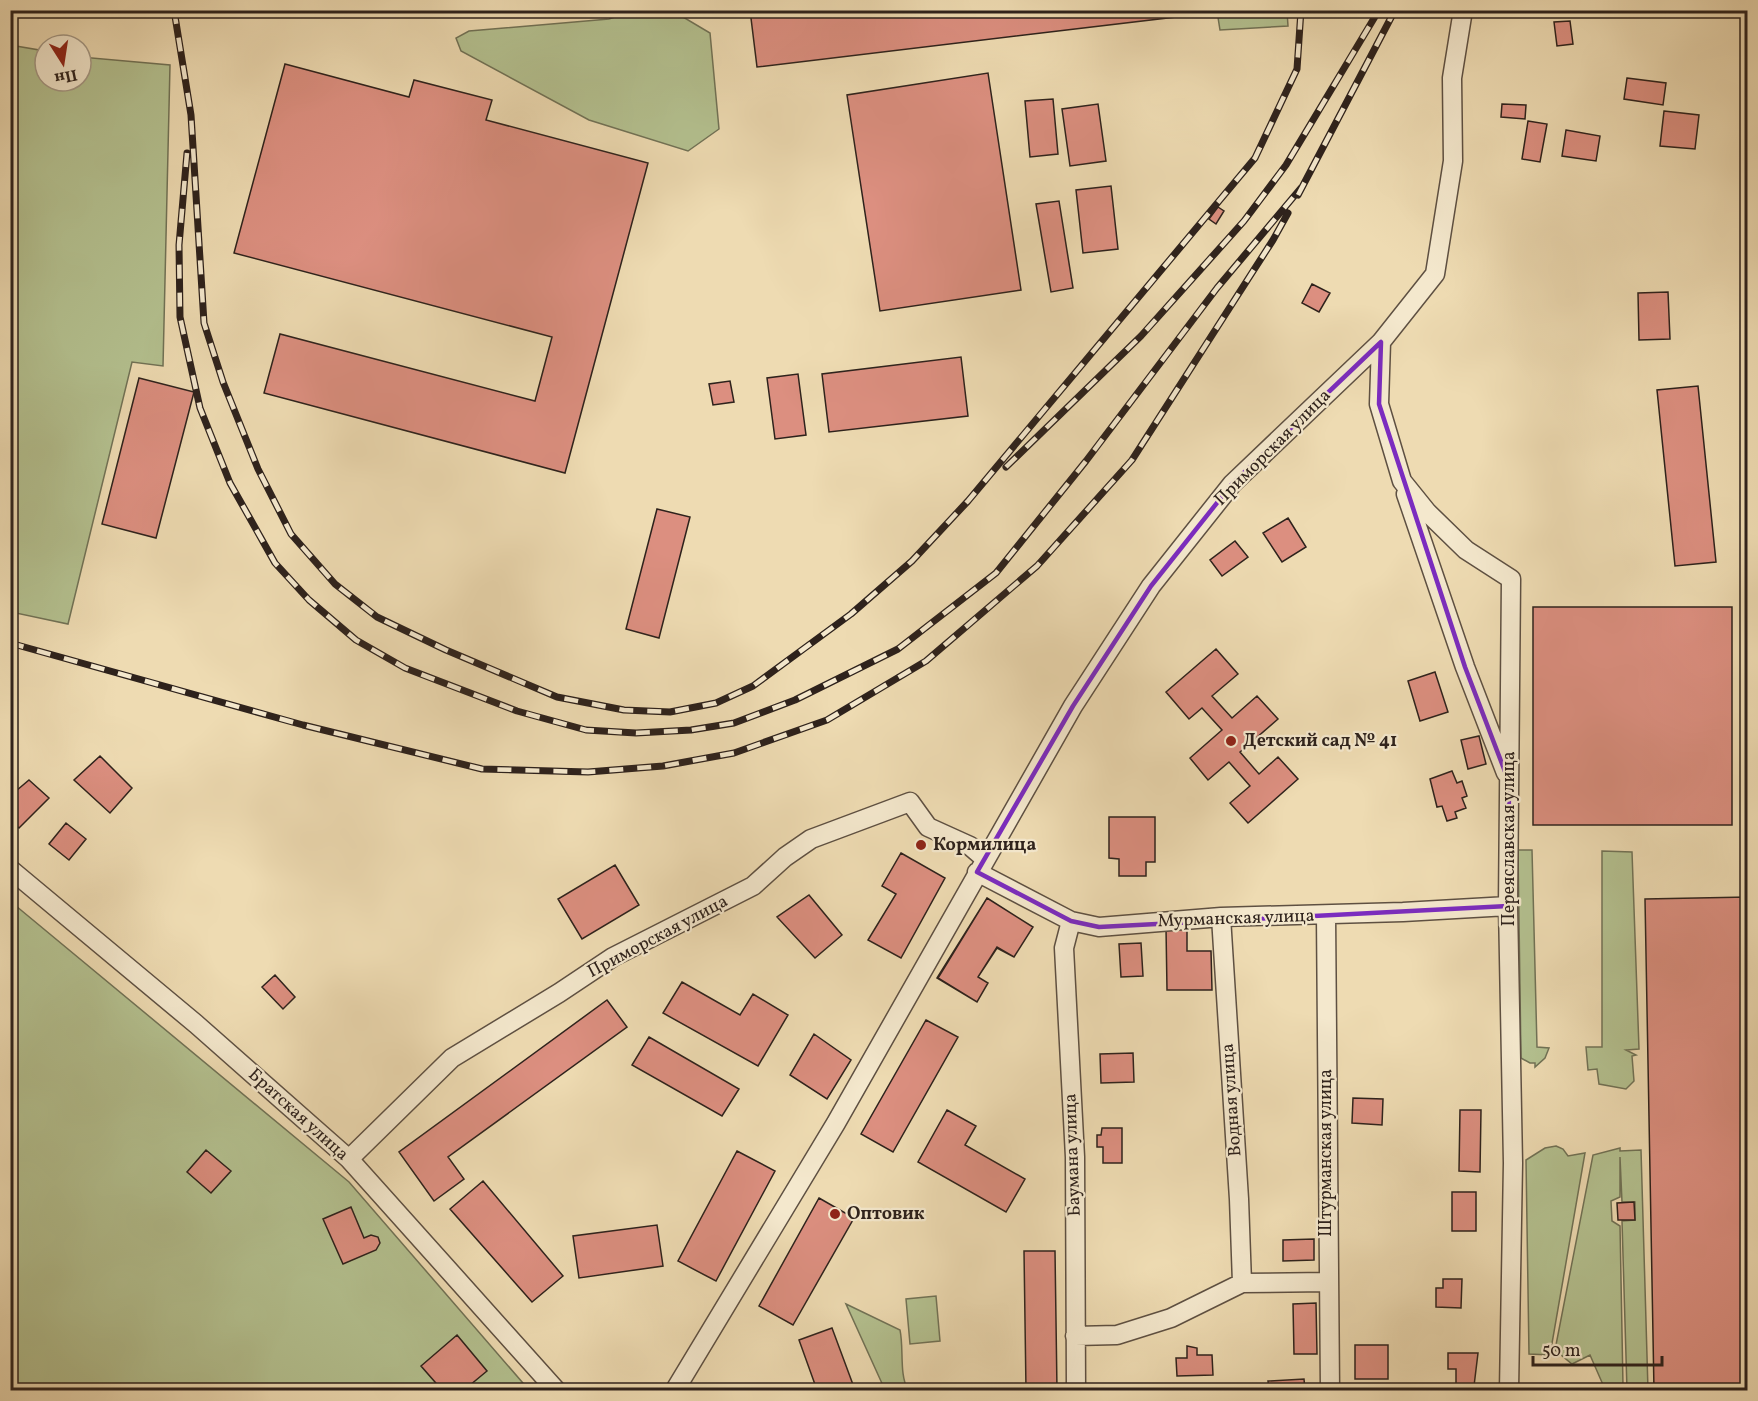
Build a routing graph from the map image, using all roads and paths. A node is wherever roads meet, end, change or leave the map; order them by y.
1 (1463, 10) edge
2 (1381, 342) junction
3 (1402, 481) junction
4 (1509, 782) junction
5 (981, 865) junction
6 (10, 869) edge
7 (1508, 906) junction
8 (1326, 915) junction
9 (1221, 917) junction
10 (1071, 921) junction
11 (349, 1159) junction
12 (1327, 1282) junction
13 (1242, 1283) junction
14 (1075, 1336) junction
15 (556, 1390) edge
16 (675, 1390) edge
17 (1076, 1390) edge
18 (1330, 1390) edge
19 (1509, 1390) edge

1 - 2 street, Приморская улица
2 - 3 street, Переяславская улица
2 - 5 street, Приморская улица
3 - 4 street
3 - 4 street, Переяславская улица
4 - 7 street, Переяславская улица
5 - 10 street, Мурманская улица
5 - 11 street, Приморская улица
5 - 16 street, Приморская улица
6 - 11 street, Братская улица
7 - 8 street, Мурманская улица
7 - 19 street, Переяславская улица
8 - 9 street, Мурманская улица
8 - 12 street, Штурманская улица
9 - 10 street, Мурманская улица
9 - 13 street, Водная улица
10 - 14 street, Баумана улица
11 - 15 street, Братская улица
12 - 13 street
12 - 18 street, Штурманская улица
13 - 14 street
14 - 17 street, Баумана улица

